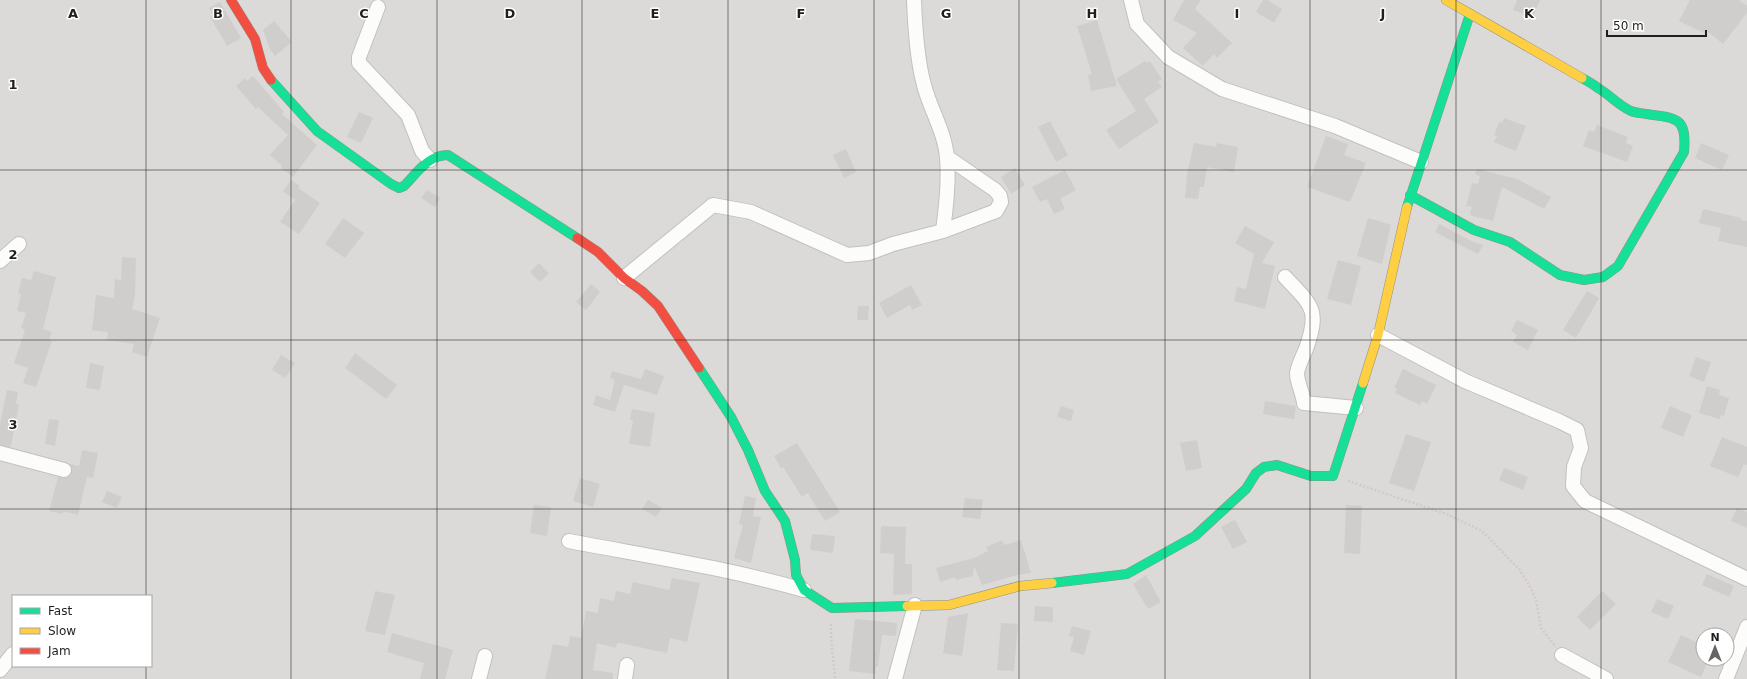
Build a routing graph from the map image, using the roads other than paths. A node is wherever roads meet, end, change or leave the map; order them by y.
1 (231, 0) edge
2 (914, 0) edge
3 (1131, 0) edge
4 (1446, 0) edge
5 (378, 7) dead end
6 (1470, 14) junction
7 (947, 157) junction
8 (430, 160) junction
9 (1421, 162) junction
10 (1410, 195) junction
11 (943, 231) junction
12 (19, 244) dead end
13 (0, 261) edge
14 (1285, 276) dead end
15 (624, 278) junction
16 (1378, 335) junction
17 (1356, 408) junction
18 (0, 453) edge
19 (64, 470) dead end
20 (569, 541) dead end
21 (1747, 578) edge
22 (804, 590) junction
23 (915, 605) junction
24 (1747, 627) edge
25 (1562, 654) road end
26 (12, 655) edge
27 (485, 656) dead end
28 (627, 665) dead end
29 (0, 670) edge
30 (479, 679) edge
31 (625, 679) edge
32 (895, 679) edge
33 (1606, 679) edge
34 (1726, 679) edge

1 - 8 street
2 - 7 street
3 - 9 street
4 - 6 street
5 - 8 street
6 - 9 street
6 - 10 street
7 - 11 street
7 - 11 street
8 - 15 street
9 - 10 street
10 - 16 street
11 - 15 street
12 - 13 street
14 - 17 street
15 - 22 street
16 - 17 street
16 - 21 street
17 - 23 street
18 - 19 street
20 - 22 street
22 - 23 street
23 - 32 street
24 - 34 street
25 - 33 street
26 - 29 street
27 - 30 street
28 - 31 street

